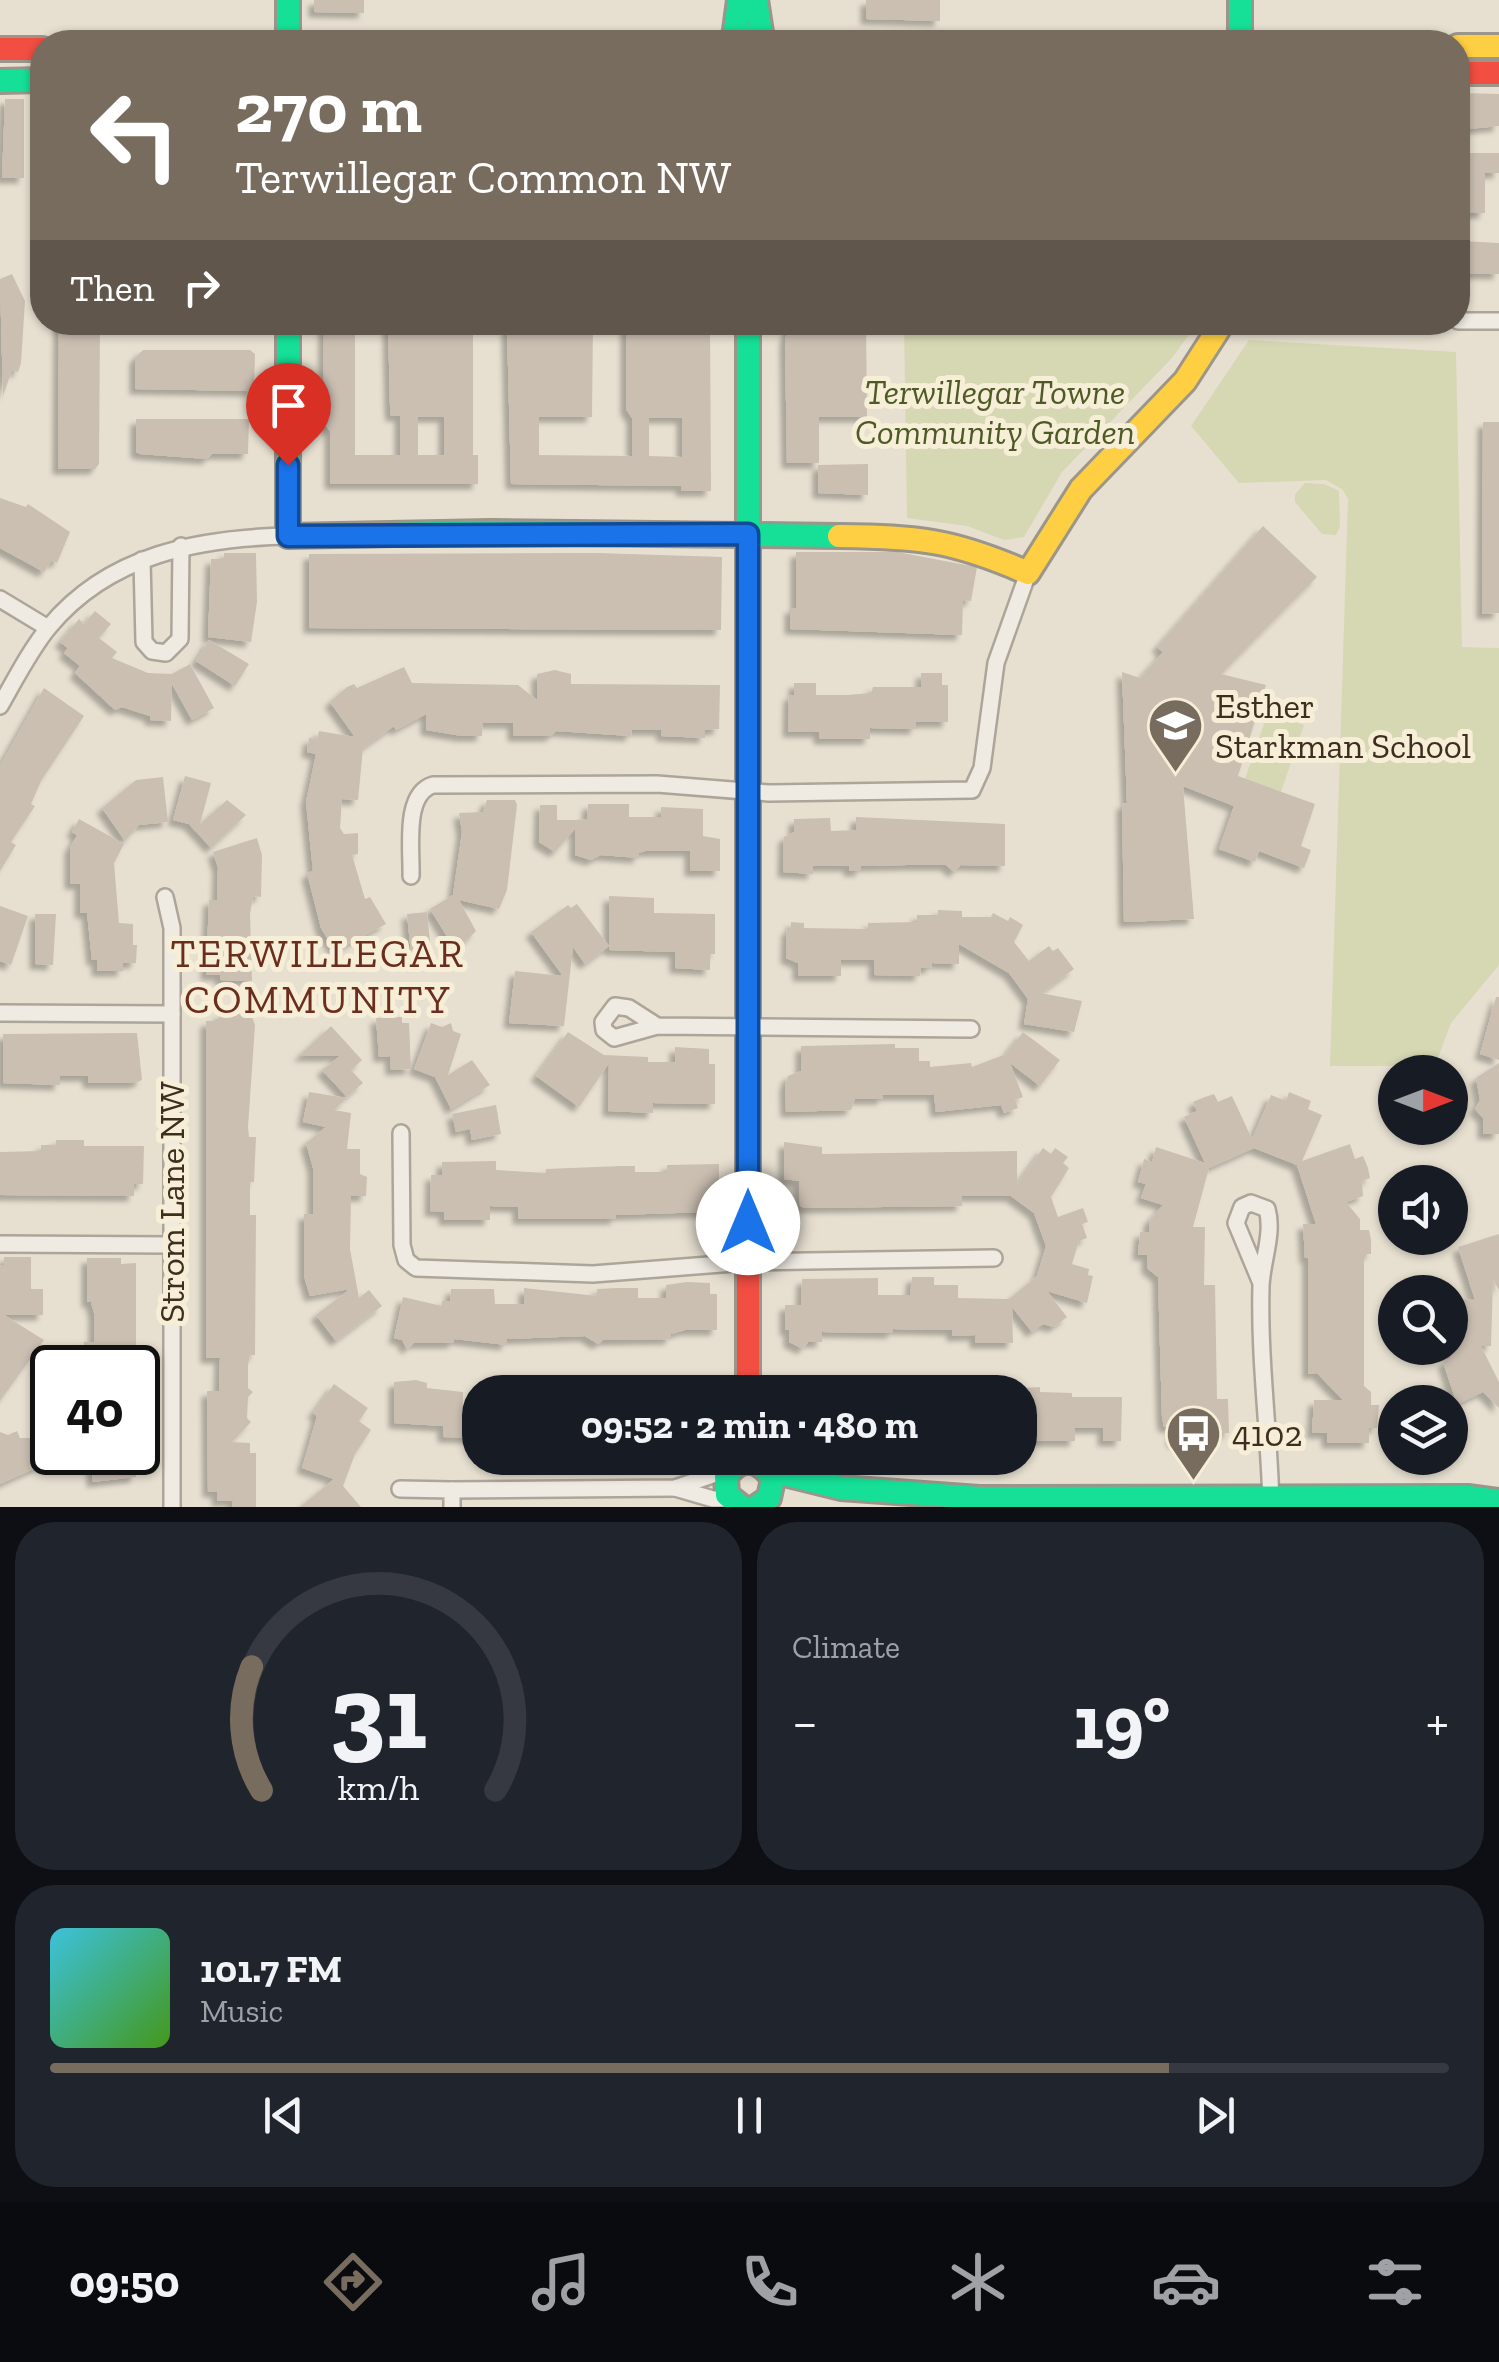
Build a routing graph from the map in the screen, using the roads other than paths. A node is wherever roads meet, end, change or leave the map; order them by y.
1 (288, 0) edge
2 (740, 0) edge
3 (756, 0) edge
4 (1240, 0) edge
5 (288, 30) edge
6 (731, 30) edge
7 (764, 30) edge
8 (1240, 30) edge
9 (1470, 46) edge
10 (1499, 46) edge
11 (30, 48) edge
12 (0, 49) edge
13 (1470, 73) edge
14 (1499, 73) edge
15 (30, 80) edge
16 (0, 81) edge
17 (1470, 321) edge
18 (1499, 321) edge
19 (288, 335) edge
20 (748, 335) edge
21 (1215, 335) edge
22 (748, 534) junction
23 (288, 536) junction
24 (180, 546) junction
25 (142, 560) junction
26 (1028, 573) junction
27 (0, 599) edge
28 (48, 628) junction
29 (0, 706) edge
30 (750, 792) junction
31 (411, 876) dead end
32 (165, 897) dead end
33 (0, 1013) edge
34 (172, 1014) junction
35 (657, 1026) dead end
36 (748, 1026) junction
37 (971, 1029) dead end
38 (401, 1133) dead end
39 (0, 1244) edge
40 (172, 1245) junction
41 (994, 1258) dead end
42 (747, 1262) junction
43 (1261, 1284) dead end
44 (748, 1375) edge
45 (707, 1475) edge
46 (729, 1475) edge
47 (768, 1475) edge
48 (797, 1475) edge
49 (822, 1483) junction
50 (675, 1488) junction
51 (400, 1489) dead end
52 (452, 1490) junction
53 (1499, 1501) edge
54 (1271, 1503) edge
55 (749, 1504) edge
56 (172, 1507) edge
57 (452, 1507) edge

1 - 5 street
2 - 6 street
3 - 7 street
4 - 8 street
9 - 10 street
11 - 12 street
13 - 14 street
15 - 16 street
17 - 18 street
19 - 23 street
20 - 22 street
21 - 26 street
22 - 23 street
22 - 26 street
22 - 30 street
23 - 24 street
24 - 25 street
24 - 25 street
25 - 28 street
26 - 30 street
27 - 28 street
28 - 29 street
30 - 31 street
30 - 36 street
32 - 34 street, Strom Lane NW
33 - 34 street
34 - 40 street, Strom Lane NW
35 - 36 street
36 - 37 street
36 - 42 street
38 - 42 street
39 - 40 street
40 - 56 street, Strom Lane NW
41 - 42 street
42 - 44 street
43 - 54 street
45 - 50 street
46 - 55 street
47 - 55 street
48 - 49 street
49 - 54 street
49 - 55 street
50 - 52 street
50 - 55 street
51 - 52 street
52 - 57 street
53 - 54 street

